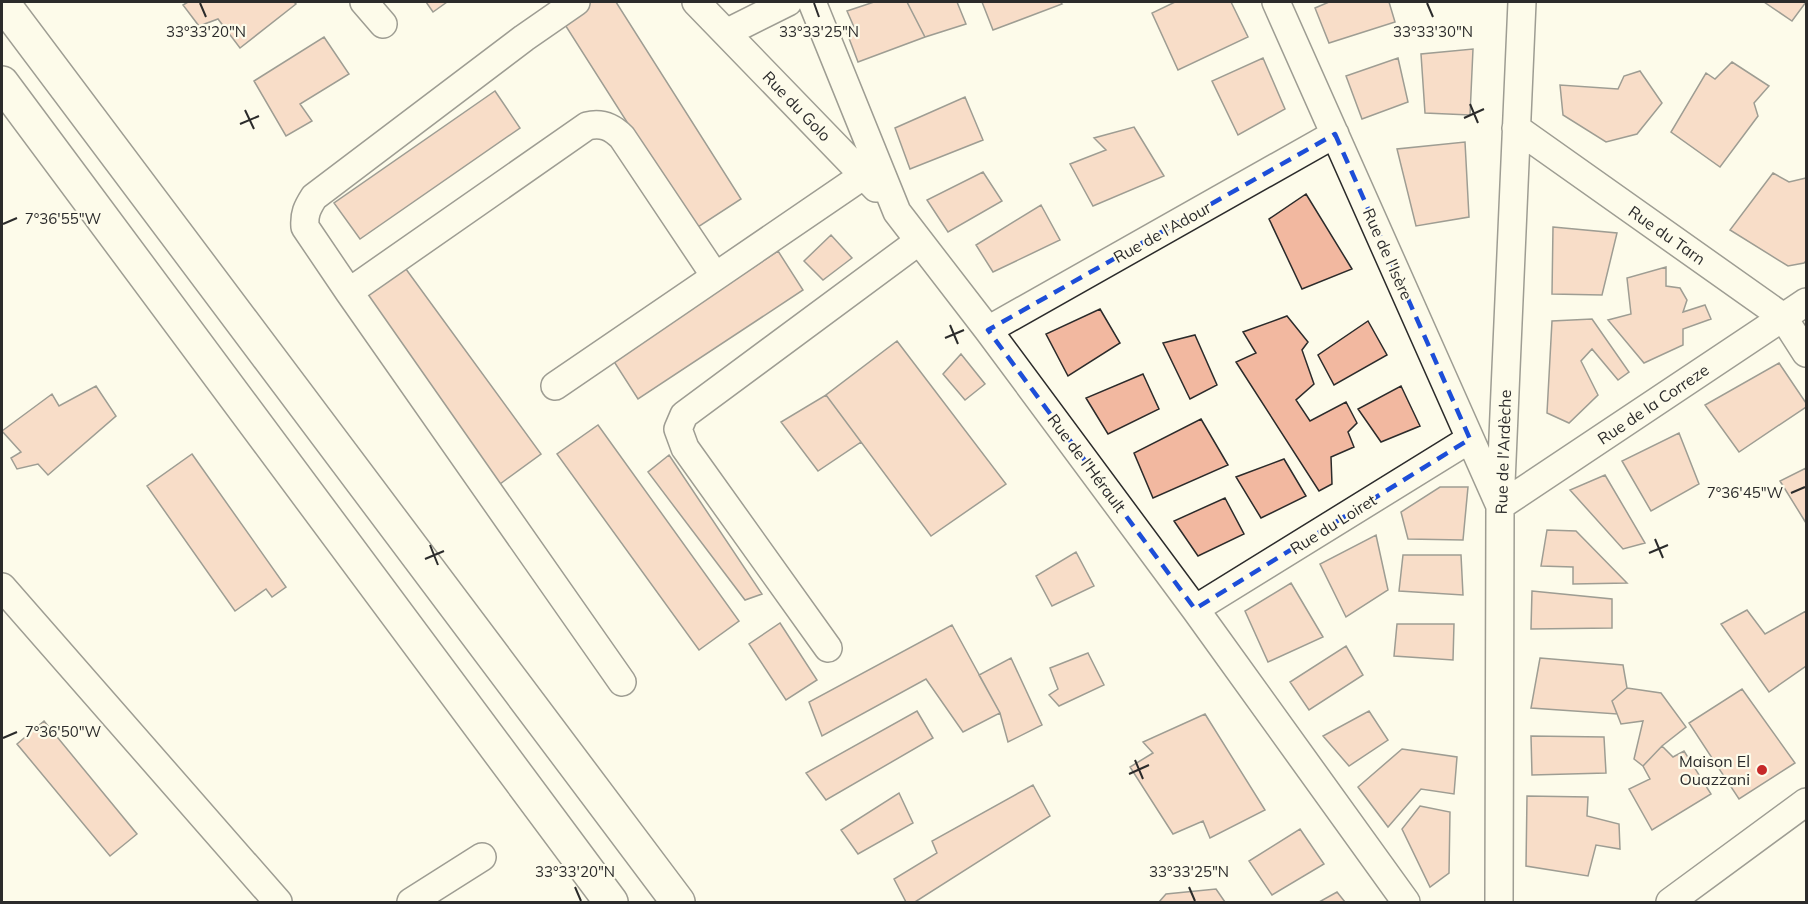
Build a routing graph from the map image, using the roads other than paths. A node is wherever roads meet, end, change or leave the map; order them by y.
1 (2, 2) edge
2 (364, 2) edge
3 (576, 2) edge
4 (696, 2) edge
5 (788, 2) edge
6 (812, 2) edge
7 (1276, 2) edge
8 (1522, 2) edge
9 (383, 24) dead end
10 (726, 33) junction
11 (2, 83) edge
12 (1516, 128) junction
13 (1335, 134) junction
14 (864, 175) junction
15 (897, 212) junction
16 (919, 241) junction
17 (715, 276) junction
18 (349, 292) junction
19 (1806, 302) edge
20 (1783, 317) junction
21 (988, 330) junction
22 (1806, 353) edge
23 (555, 386) dead end
24 (1470, 439) junction
25 (1500, 506) junction
26 (2, 587) edge
27 (1195, 609) junction
28 (828, 648) dead end
29 (622, 682) dead end
30 (1806, 802) edge
31 (482, 857) dead end
32 (278, 903) edge
33 (411, 903) edge
34 (611, 903) edge
35 (678, 903) edge
36 (1406, 903) edge
37 (1499, 903) edge
38 (1670, 903) edge

1 - 35 highway
2 - 9 street
3 - 18 street
4 - 10 street, Rue du Golo
5 - 10 street
6 - 15 street, Rue de l'Hérault
7 - 13 street, Rue de l'Isère
8 - 12 street, Rue de l'Ardèche
10 - 14 street, Rue du Golo
11 - 34 highway
12 - 20 street, Rue du Tarn
12 - 25 street, Rue de l'Ardèche
13 - 21 street, Rue de l'Adour
13 - 24 street, Rue de l'Isère
14 - 15 street, Rue du Golo
14 - 17 street
15 - 16 street, Rue de l'Hérault
16 - 21 street, Rue de l'Hérault
16 - 28 street
17 - 18 street
17 - 23 street
18 - 29 street
19 - 20 street, Rue de la Correze
20 - 22 street, Rue du Tarn
20 - 25 street, Rue de la Correze
21 - 27 street, Rue de l'Hérault
24 - 25 street, Rue de l'Isère
24 - 27 street, Rue du Loiret
25 - 37 street, Rue de l'Ardèche
26 - 32 street
27 - 36 street, Rue de l'Hérault
30 - 38 street
31 - 33 street

